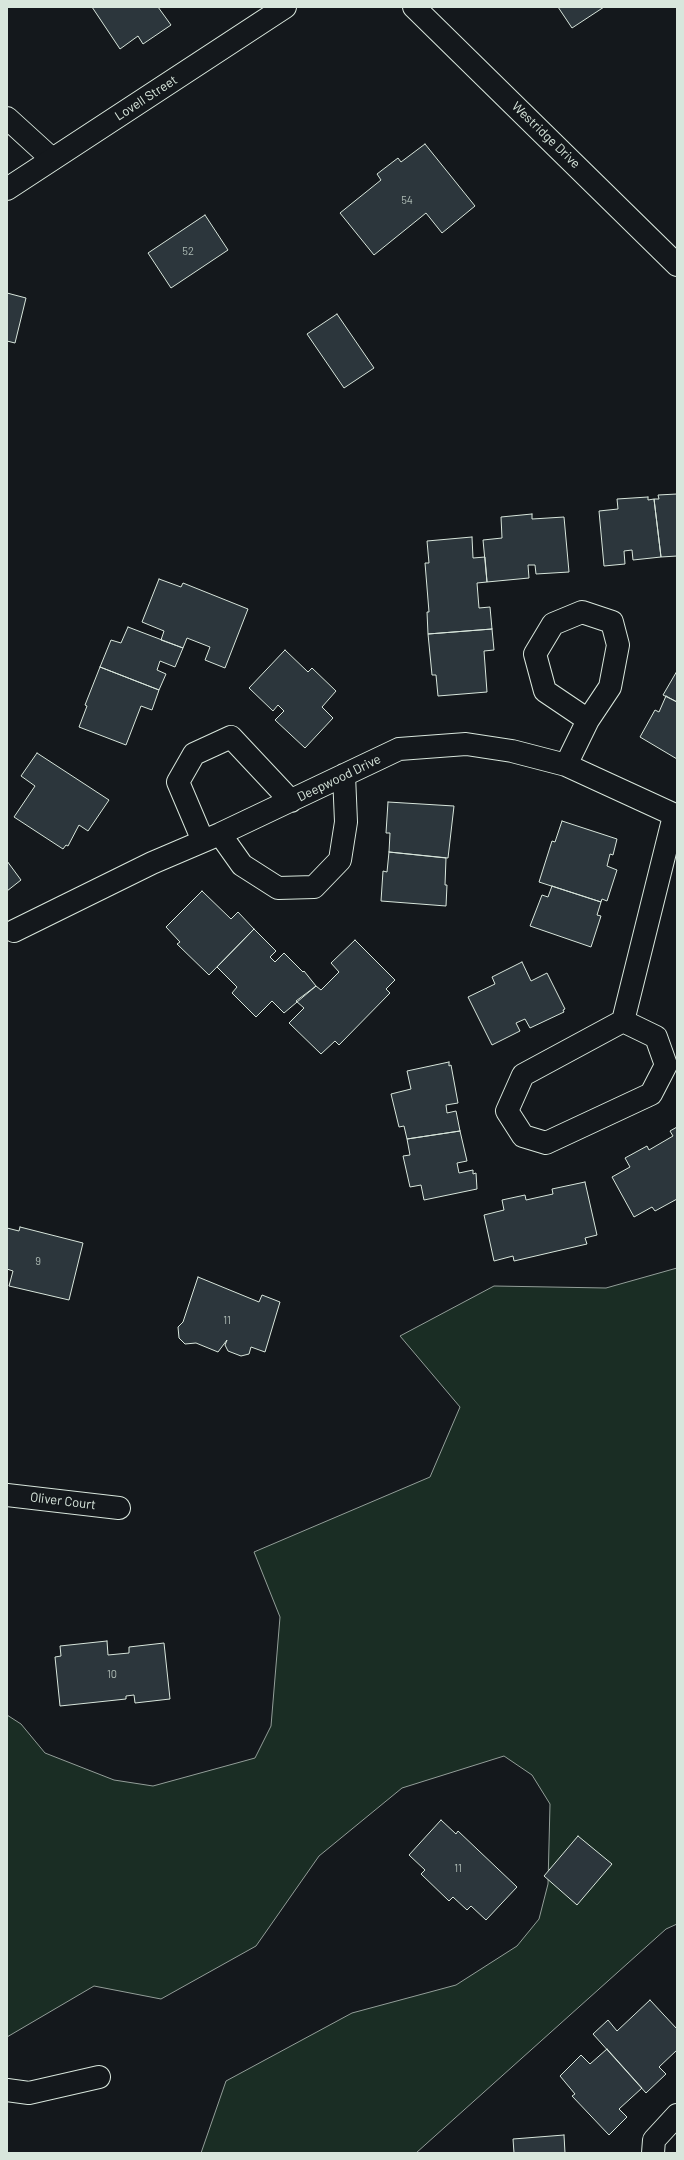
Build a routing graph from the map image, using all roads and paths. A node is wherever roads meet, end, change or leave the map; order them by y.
1 (285, 7) edge
2 (414, 7) edge
3 (7, 118) edge
4 (52, 159) junction
5 (7, 189) edge
6 (677, 265) edge
7 (588, 720) junction
8 (566, 765) junction
9 (344, 775) junction
10 (291, 801) junction
11 (676, 816) edge
12 (212, 838) junction
13 (14, 931) dead end
14 (623, 1021) junction
15 (7, 1495) edge
16 (119, 1508) dead end
17 (99, 2077) dead end
18 (7, 2090) edge
19 (677, 2115) edge
20 (652, 2153) edge

1 - 4 street, Lovell Street
2 - 6 street, Westridge Drive
3 - 4 street
4 - 5 street, Lovell Street
7 - 7 street
7 - 8 street
8 - 9 street, Deepwood Drive
8 - 11 street, Deepwood Drive
9 - 10 street, Deepwood Drive
9 - 12 street
10 - 12 street, Deepwood Drive
10 - 12 street
11 - 14 street
12 - 13 street, Deepwood Drive
14 - 14 street
15 - 16 street, Oliver Court
17 - 18 street
19 - 20 street

